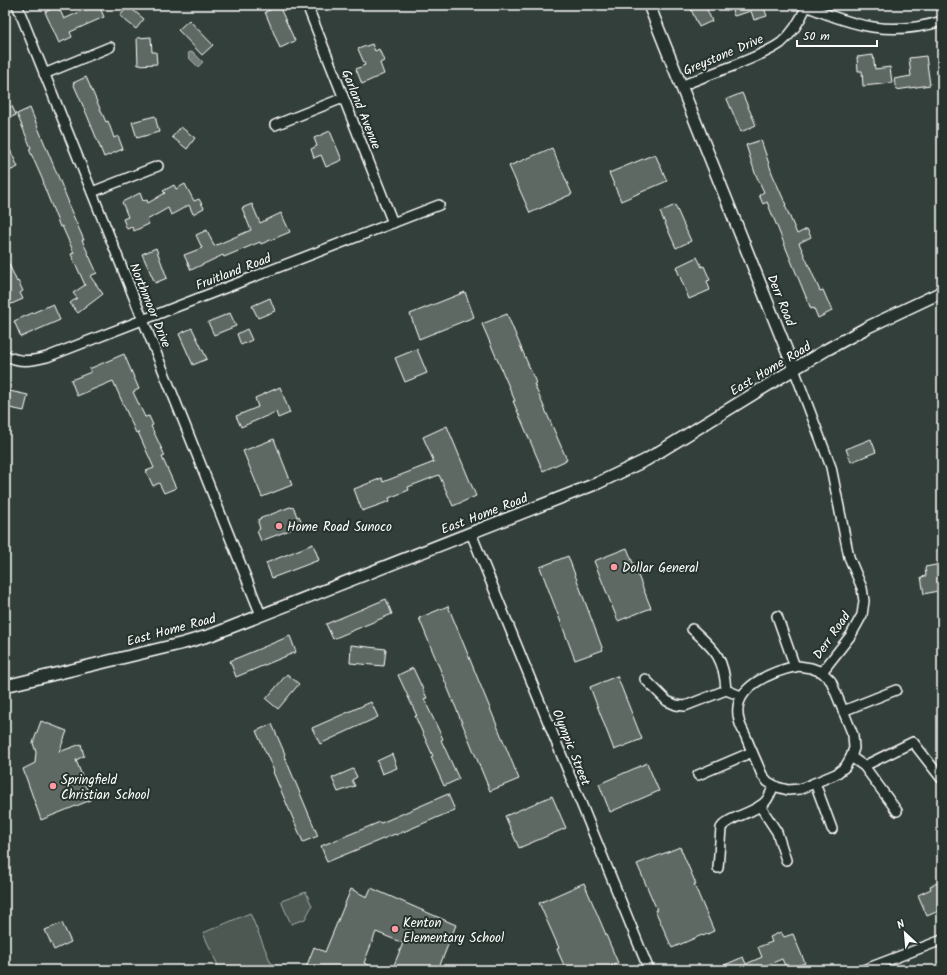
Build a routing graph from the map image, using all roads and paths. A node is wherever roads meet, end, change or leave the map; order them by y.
1 (17, 5) edge
2 (306, 5) edge
3 (649, 5) edge
4 (807, 5) edge
5 (942, 20) edge
6 (110, 47) dead end
7 (44, 74) junction
8 (681, 86) junction
9 (343, 98) junction
10 (275, 125) dead end
11 (158, 166) dead end
12 (92, 192) junction
13 (439, 205) dead end
14 (393, 223) junction
15 (942, 292) edge
16 (143, 320) junction
17 (5, 355) edge
18 (794, 369) junction
19 (472, 533) junction
20 (262, 615) junction
21 (777, 616) dead end
22 (692, 629) dead end
23 (795, 666) junction
24 (822, 672) junction
25 (644, 679) dead end
26 (5, 686) edge
27 (726, 690) junction
28 (896, 690) dead end
29 (742, 696) junction
30 (843, 711) junction
31 (752, 752) junction
32 (852, 758) junction
33 (864, 766) junction
34 (698, 775) dead end
35 (941, 778) dead end
36 (815, 783) junction
37 (774, 786) junction
38 (760, 806) junction
39 (897, 811) dead end
40 (832, 829) dead end
41 (786, 860) dead end
42 (718, 868) dead end
43 (942, 940) edge
44 (649, 970) edge
45 (863, 970) edge

1 - 7 street, Northmoor Drive
2 - 9 street, Garland Avenue
3 - 8 street, Derr Road
4 - 5 street, Greystone Drive
4 - 8 street, Greystone Drive
6 - 7 street
7 - 12 street, Northmoor Drive
8 - 18 street, Derr Road
9 - 10 street
9 - 14 street, Garland Avenue
11 - 12 street
12 - 16 street, Northmoor Drive
13 - 14 street, Fruitland Road
14 - 16 street, Fruitland Road
15 - 18 street, East Home Road
16 - 17 street, Fruitland Road
16 - 20 street, Northmoor Drive
18 - 19 street, East Home Road
18 - 24 street, Derr Road
19 - 20 street, East Home Road
19 - 44 street, Olympic Street
20 - 26 street, East Home Road
21 - 23 street
22 - 27 street
23 - 24 street
23 - 29 street
24 - 30 street
25 - 27 street
27 - 29 street
28 - 30 street
29 - 31 street
30 - 32 street
31 - 34 street
31 - 37 street
32 - 33 street
32 - 36 street
33 - 35 street
33 - 39 street
36 - 37 street
36 - 40 street
37 - 38 street
38 - 41 street
38 - 42 street
43 - 45 street

